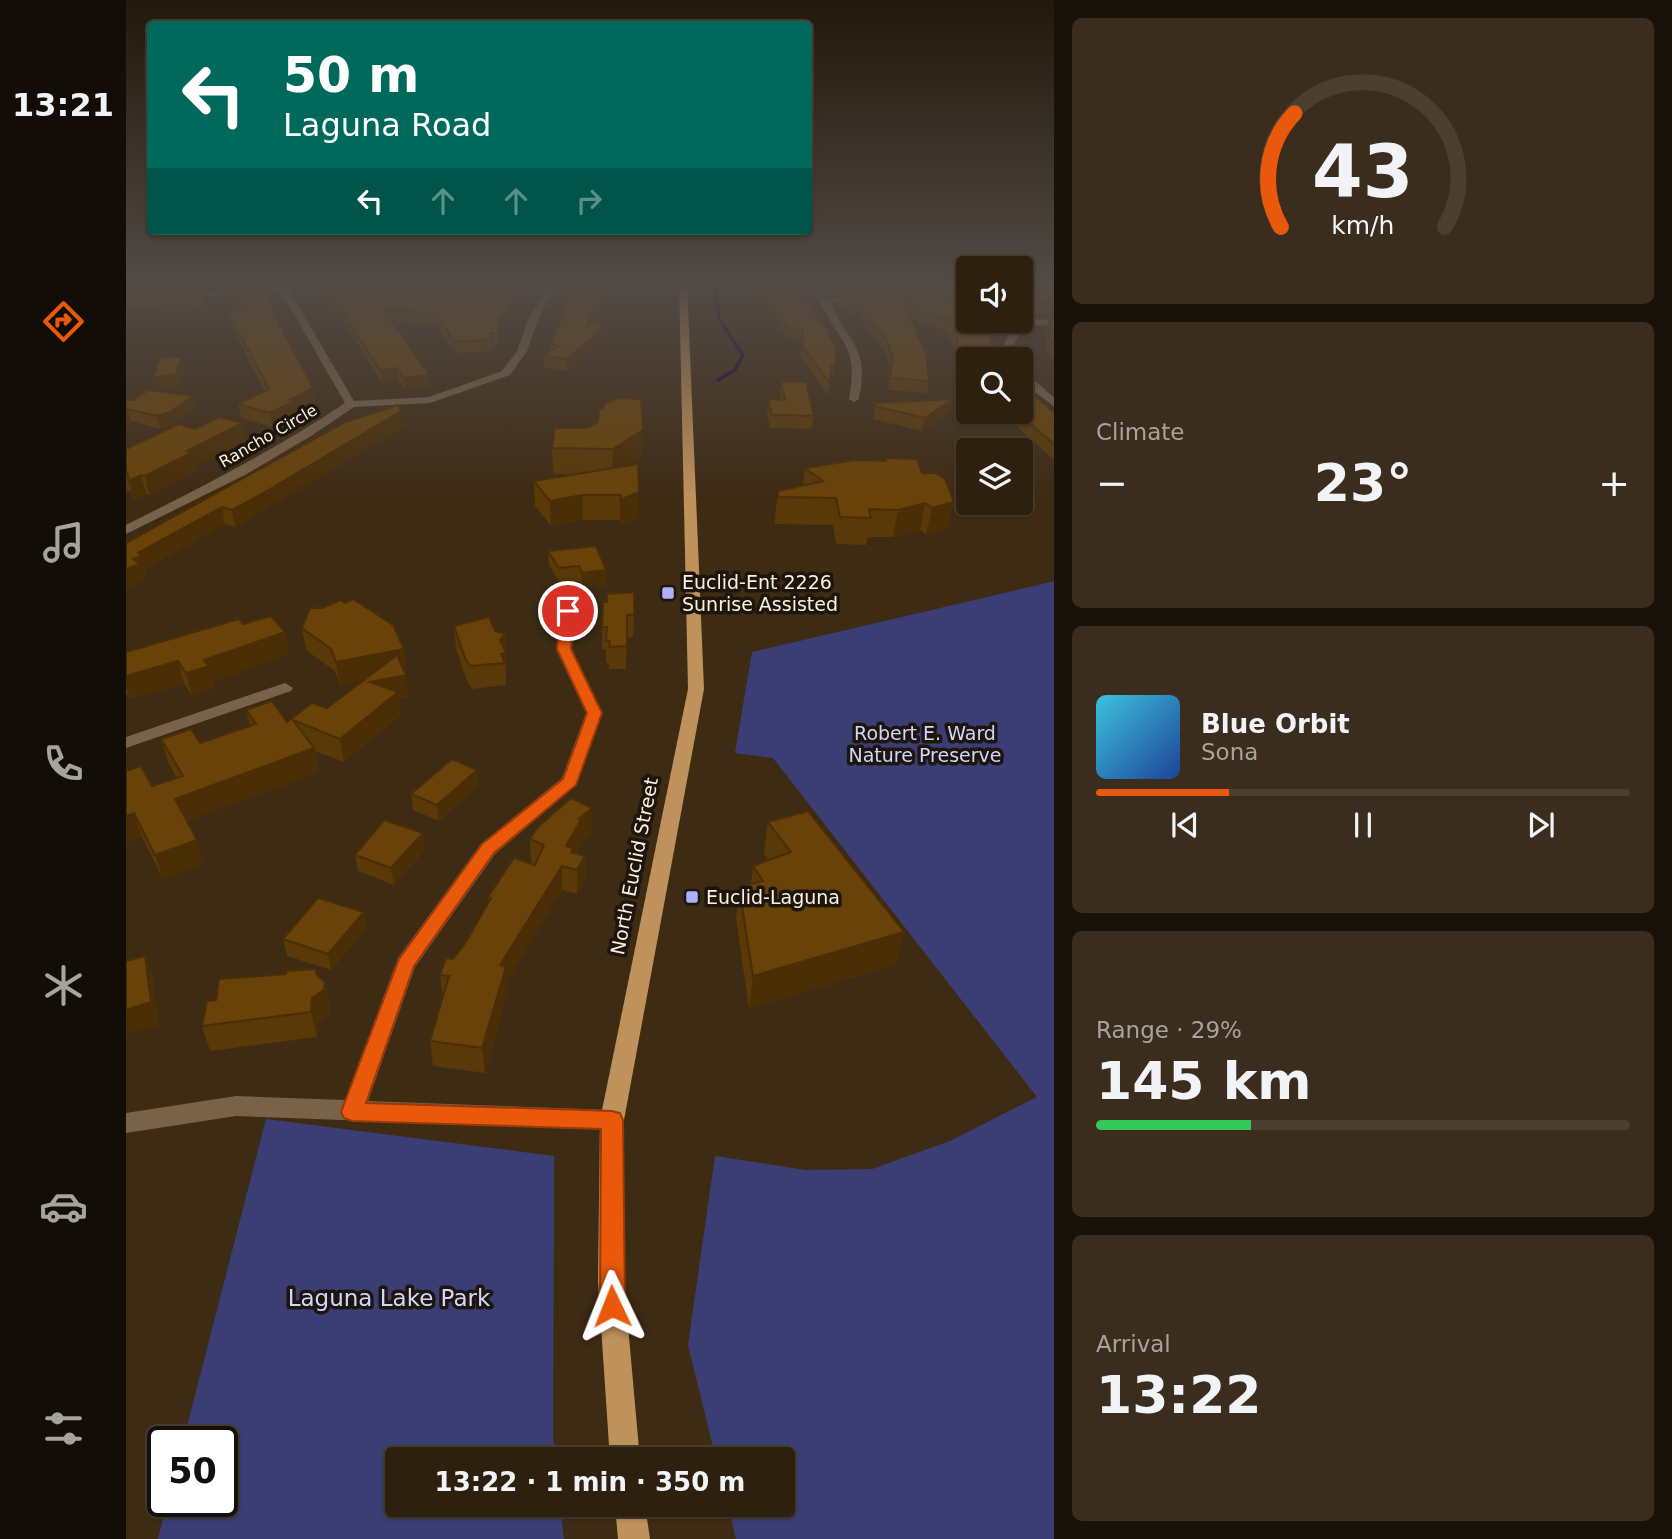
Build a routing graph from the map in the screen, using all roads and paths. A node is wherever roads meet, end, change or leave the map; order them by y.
1 (321, 354) edge
2 (520, 354) edge
3 (686, 354) edge
4 (858, 354) edge
5 (1033, 386) edge
6 (854, 398) dead end
7 (351, 404) junction
8 (1054, 404) edge
9 (126, 530) edge
10 (568, 611) dead end
11 (285, 688) dead end
12 (126, 743) edge
13 (352, 1112) junction
14 (612, 1120) junction
15 (126, 1123) edge
16 (624, 1447) edge
17 (631, 1517) edge
18 (634, 1539) edge

1 - 7 street
2 - 7 street
3 - 14 main road, North Euclid Street
4 - 6 street
5 - 8 street
7 - 9 street, Rancho Circle
10 - 13 street
11 - 12 street
13 - 14 street
13 - 15 street
14 - 16 main road, North Euclid Street
17 - 18 main road

